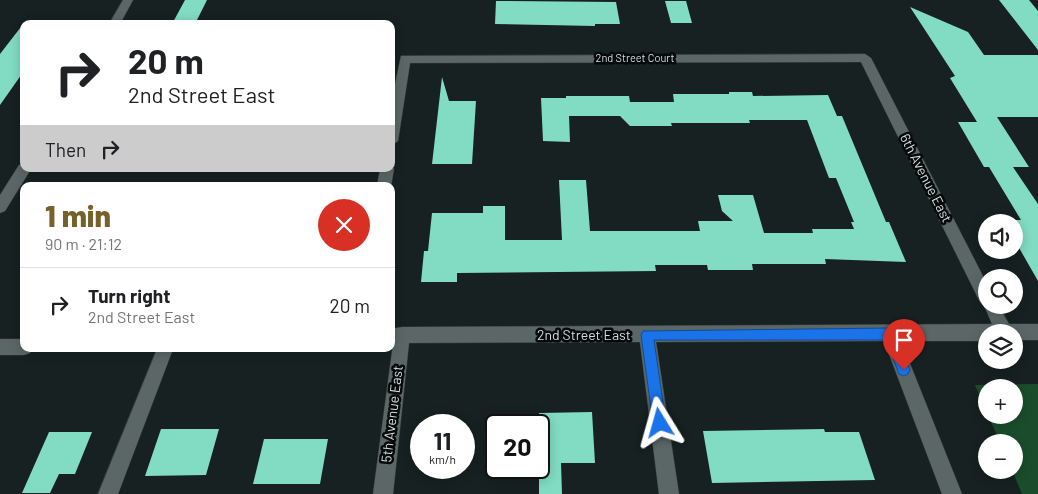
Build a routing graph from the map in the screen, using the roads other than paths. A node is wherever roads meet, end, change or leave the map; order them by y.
1 (128, 0) edge
2 (116, 20) edge
3 (865, 58) joint
4 (395, 118) edge
5 (22, 172) edge
6 (0, 207) edge
7 (978, 281) edge
8 (978, 332) edge
9 (1023, 332) edge
10 (1038, 332) edge
11 (890, 334) junction
12 (647, 335) junction
13 (396, 336) edge
14 (0, 347) edge
15 (20, 347) edge
16 (164, 352) edge
17 (395, 352) edge
18 (108, 494) edge
19 (383, 494) edge
20 (669, 494) edge
21 (952, 494) edge

1 - 2 street
3 - 4 street, 2nd Street Court
3 - 7 street, 6th Avenue East
5 - 6 street
8 - 11 street, 2nd Street East
9 - 10 street, 2nd Street East
11 - 12 street, 2nd Street East
11 - 21 street
12 - 13 street, 2nd Street East
12 - 20 street
14 - 15 street
16 - 18 street
17 - 19 street, 5th Avenue East

